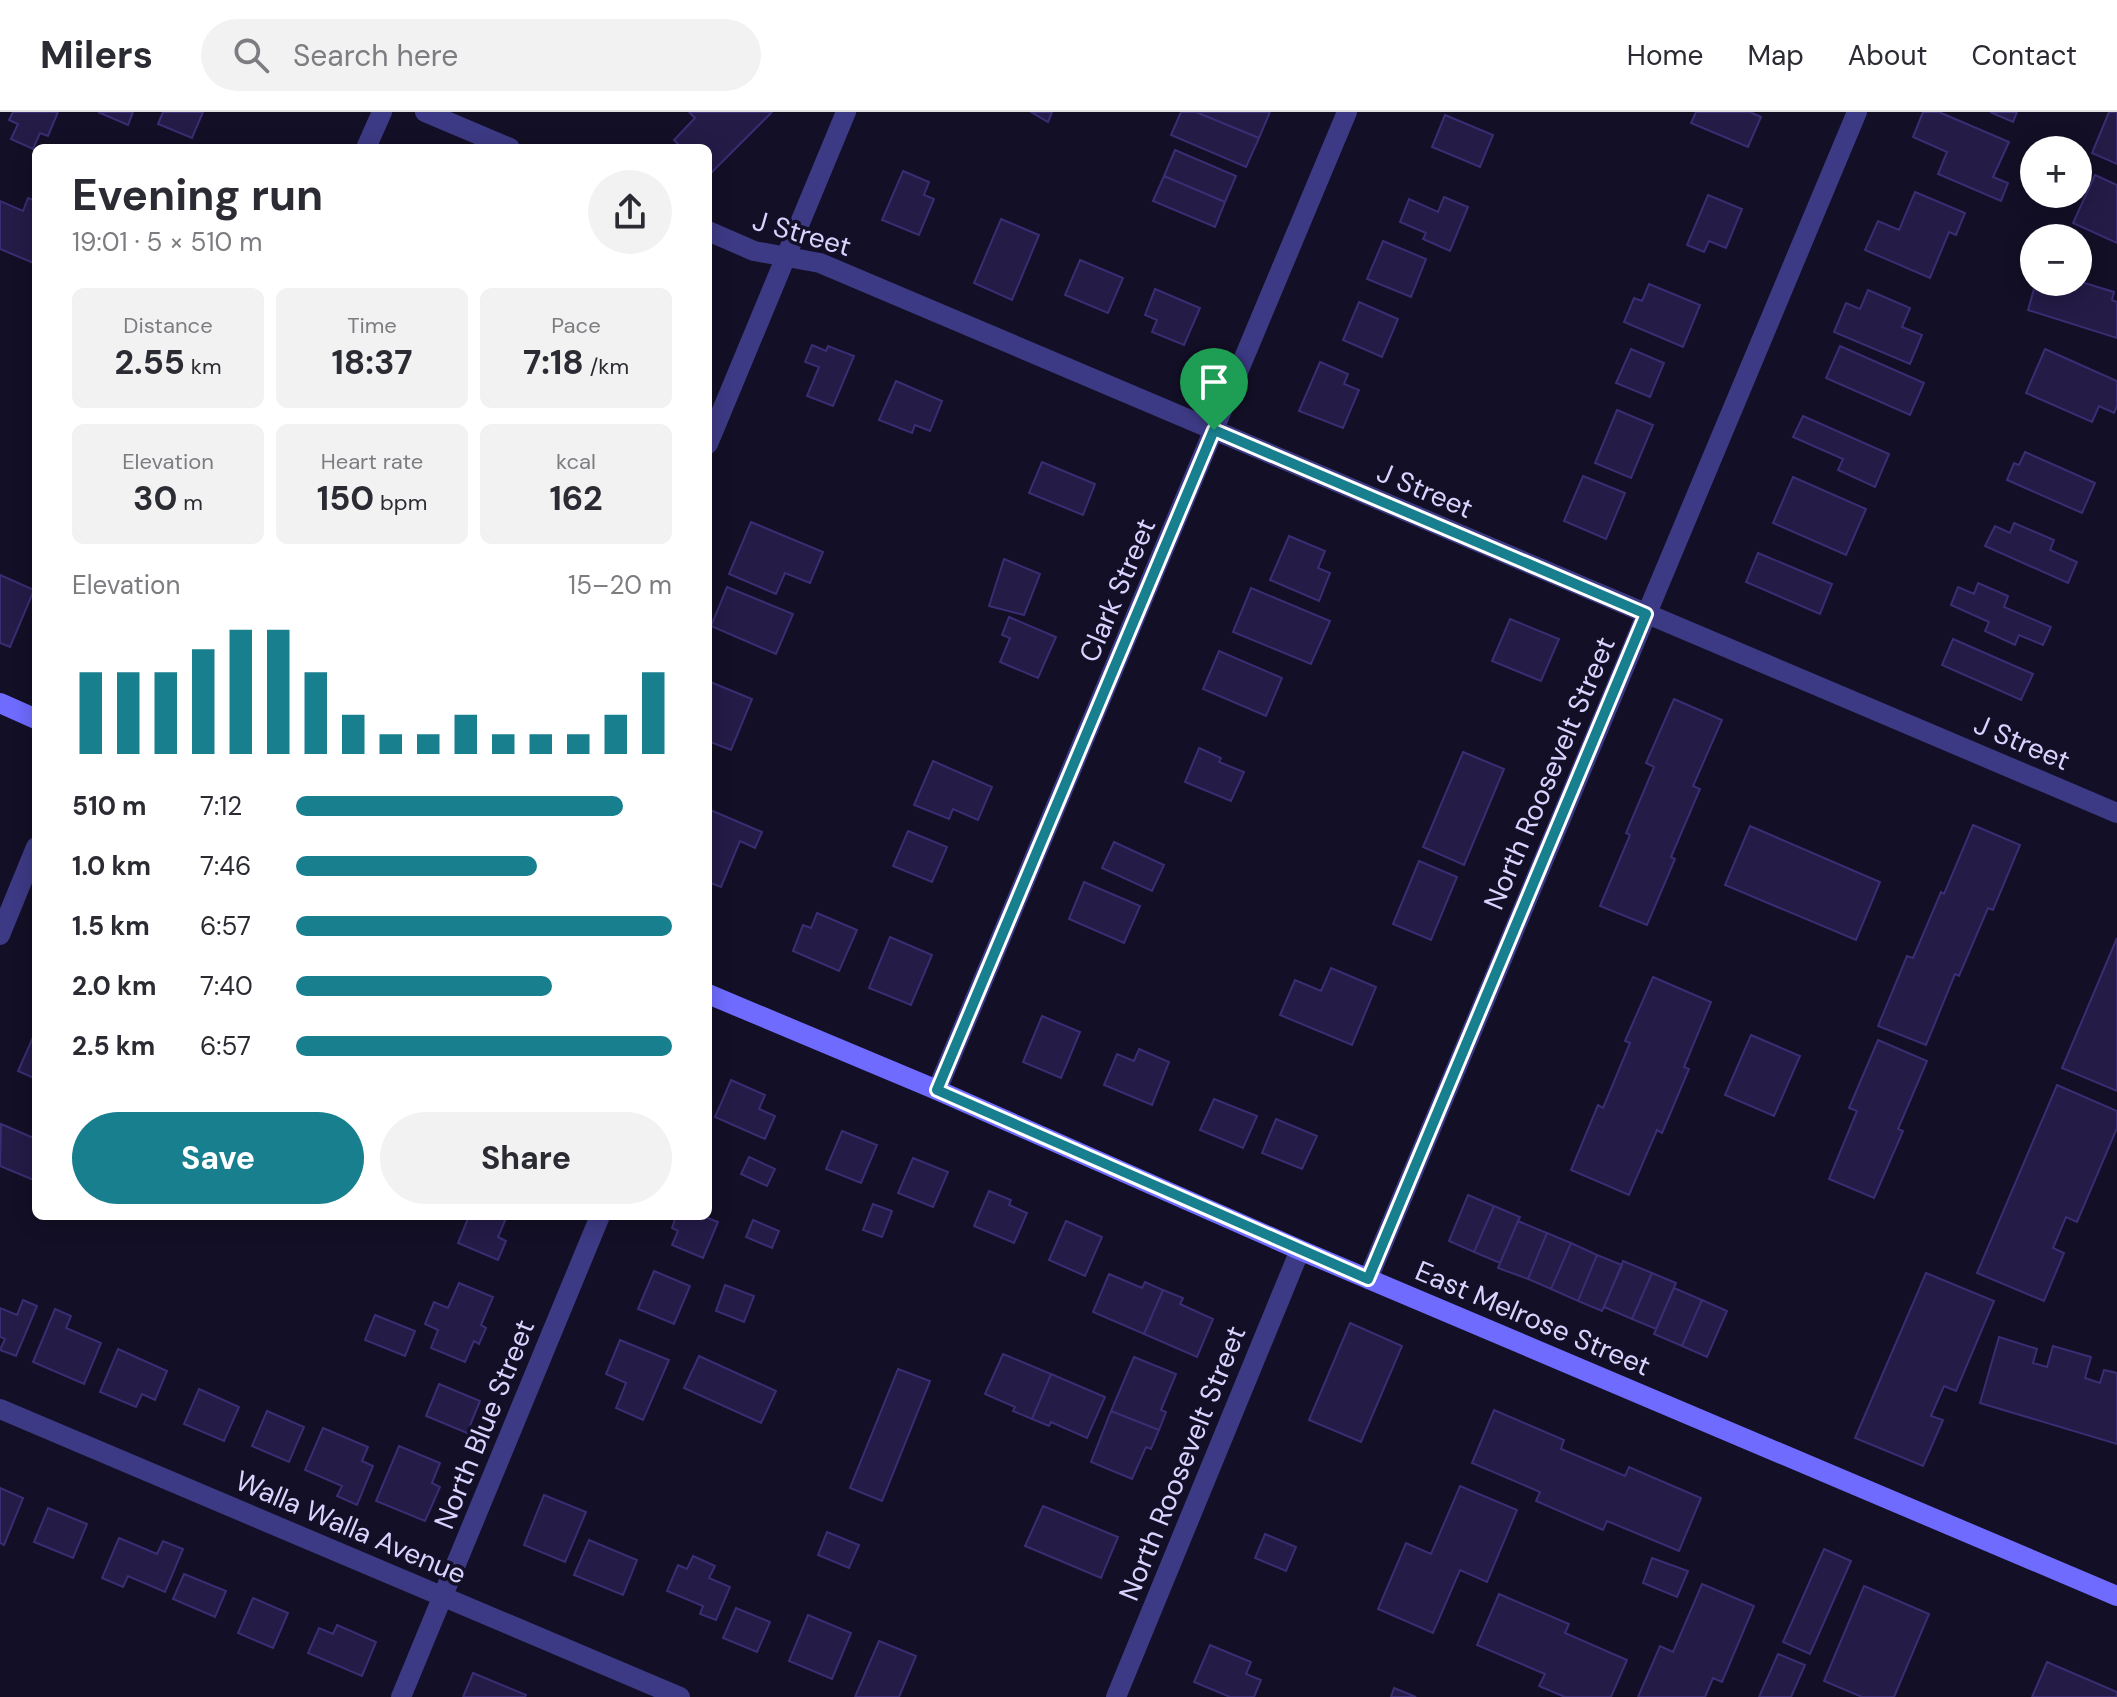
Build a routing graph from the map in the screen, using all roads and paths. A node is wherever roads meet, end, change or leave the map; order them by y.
1 (382, 112) edge
2 (425, 112) edge
3 (846, 112) edge
4 (1347, 112) edge
5 (1857, 112) edge
6 (368, 144) edge
7 (501, 144) edge
8 (712, 233) edge
9 (786, 256) junction
10 (1214, 430) junction
11 (712, 434) edge
12 (1646, 614) junction
13 (0, 703) edge
14 (32, 717) edge
15 (2117, 813) edge
16 (32, 857) edge
17 (0, 935) edge
18 (712, 996) edge
19 (937, 1090) junction
20 (598, 1220) edge
21 (1300, 1250) junction
22 (1368, 1279) junction
23 (0, 1409) edge
24 (442, 1596) junction
25 (2117, 1596) edge
26 (401, 1697) edge
27 (680, 1697) edge
28 (1116, 1697) edge

1 - 6 street
2 - 7 street
3 - 9 street
4 - 10 street, Clark Street
5 - 12 street, North Roosevelt Street
8 - 9 street, J Street
9 - 10 street, J Street
9 - 11 street
10 - 12 street, J Street
10 - 19 street, Clark Street
12 - 15 street, J Street
12 - 22 street, North Roosevelt Street
13 - 14 main road
16 - 17 street
18 - 19 main road, East Melrose Street
19 - 21 main road, East Melrose Street
20 - 24 street, North Blue Street
21 - 22 main road, East Melrose Street
21 - 28 street, North Roosevelt Street
22 - 25 main road, East Melrose Street
23 - 24 street, Walla Walla Avenue
24 - 26 street, North Blue Street
24 - 27 street, Walla Walla Avenue

